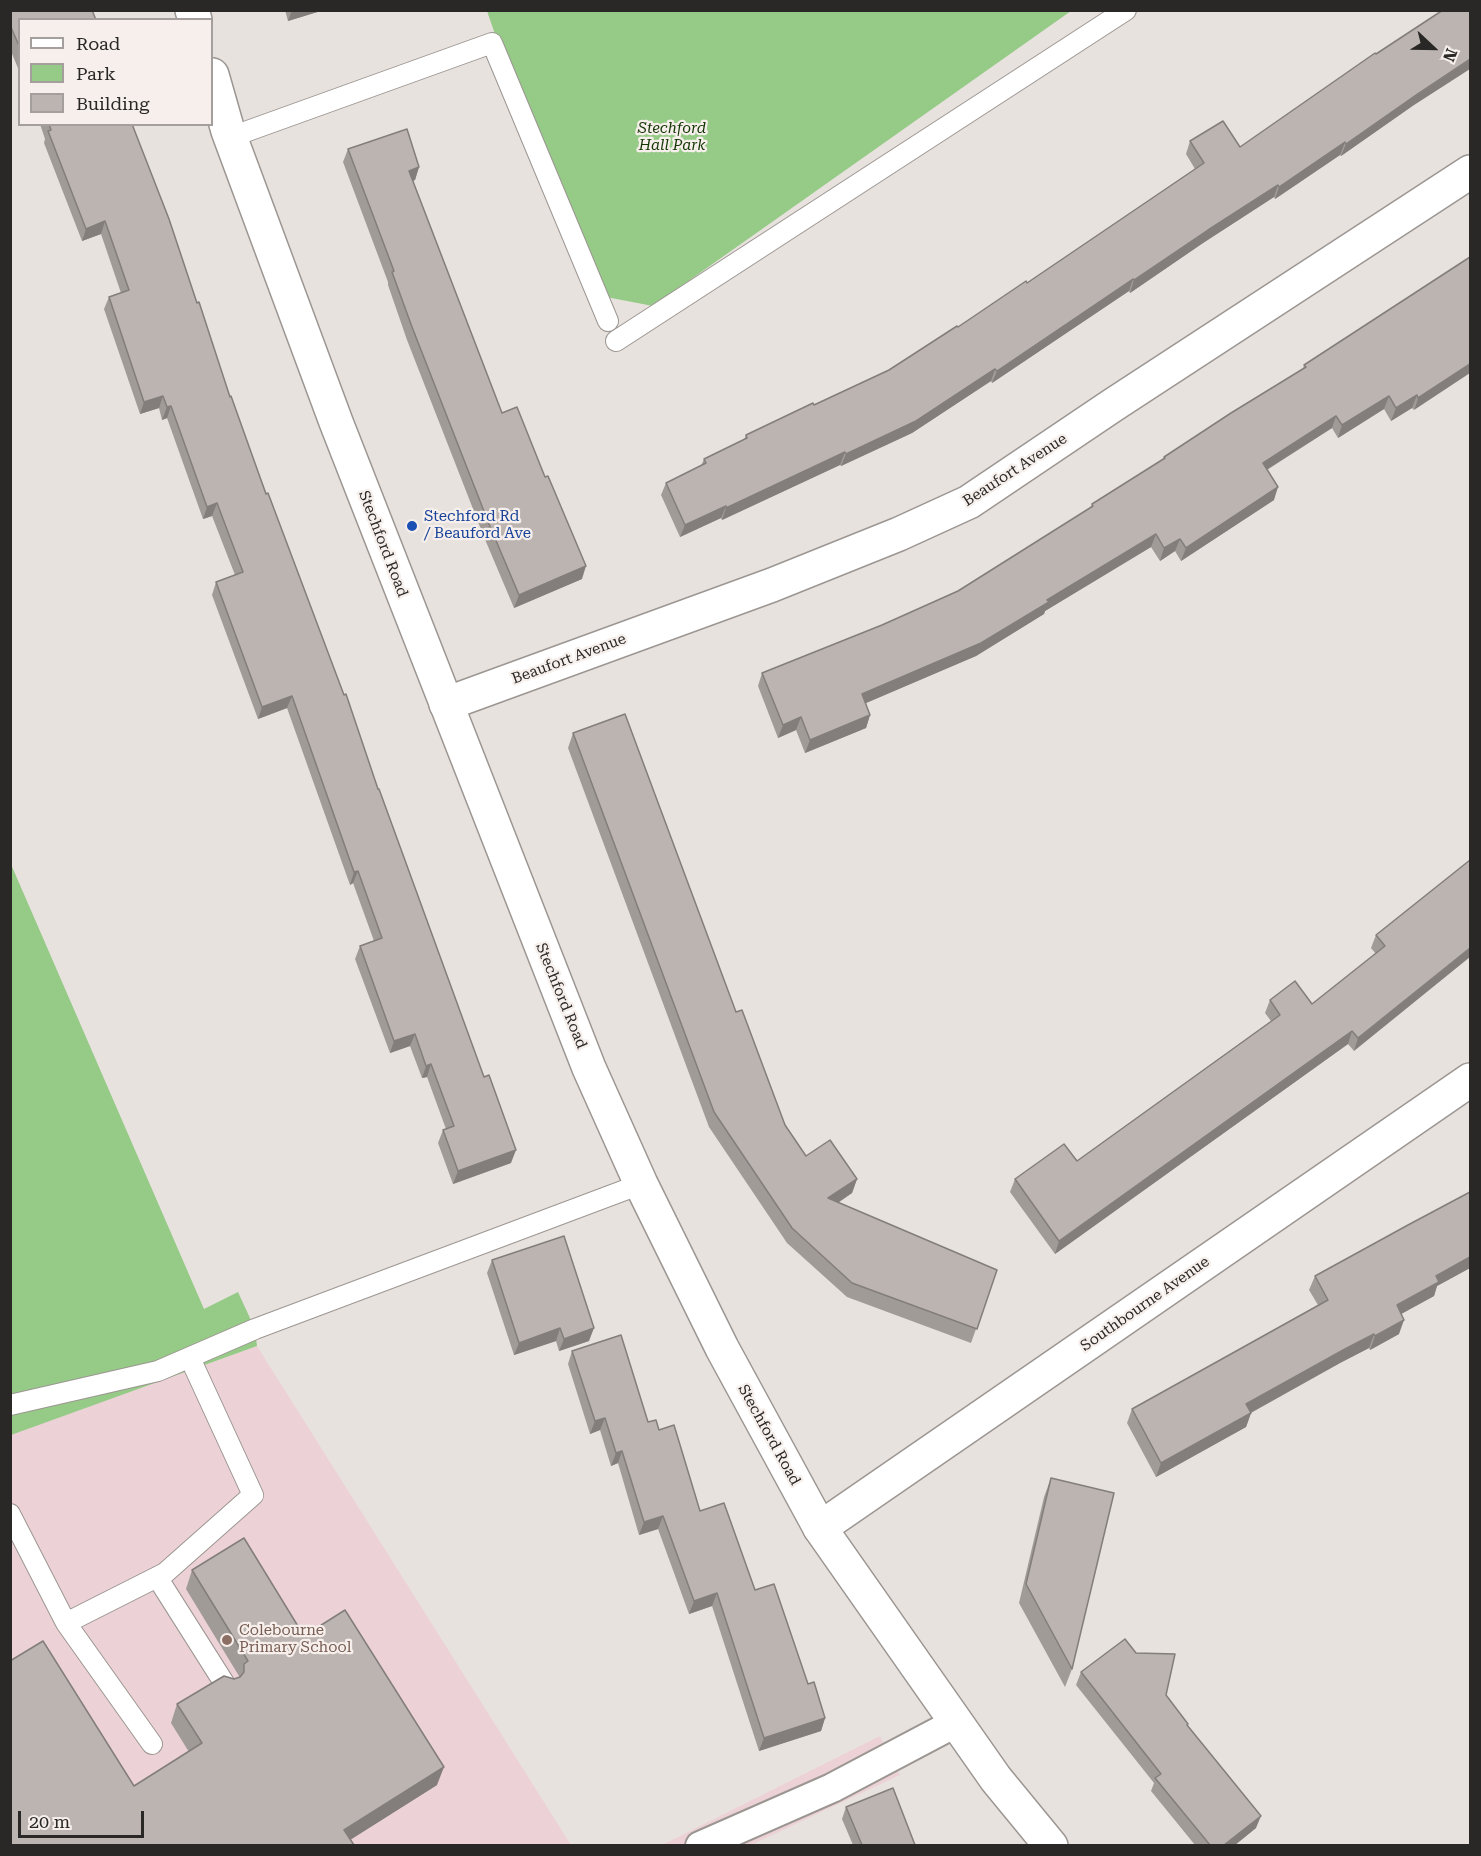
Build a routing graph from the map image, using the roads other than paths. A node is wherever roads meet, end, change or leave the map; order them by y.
1 (1126, 10) edge
2 (213, 78) edge
3 (231, 137) junction
4 (1470, 172) edge
5 (608, 321) dead end
6 (616, 341) dead end
7 (446, 704) junction
8 (1470, 1080) edge
9 (641, 1184) junction
10 (190, 1358) junction
11 (10, 1405) edge
12 (10, 1514) edge
13 (820, 1528) junction
14 (157, 1576) junction
15 (66, 1623) junction
16 (226, 1686) edge
17 (957, 1722) junction
18 (152, 1744) dead end
19 (700, 1845) edge
20 (1052, 1845) edge

1 - 6 lane
2 - 3 main road, Stechford Road
3 - 5 lane
3 - 7 main road, Stechford Road
4 - 7 main road, Beaufort Avenue
7 - 9 main road, Stechford Road
8 - 13 main road, Southbourne Avenue
9 - 10 lane
9 - 13 main road, Stechford Road
10 - 11 lane
10 - 14 lane
12 - 15 lane
13 - 17 main road, Stechford Road
14 - 15 lane
14 - 16 lane
15 - 18 lane
17 - 19 street
17 - 20 main road, Stechford Road

